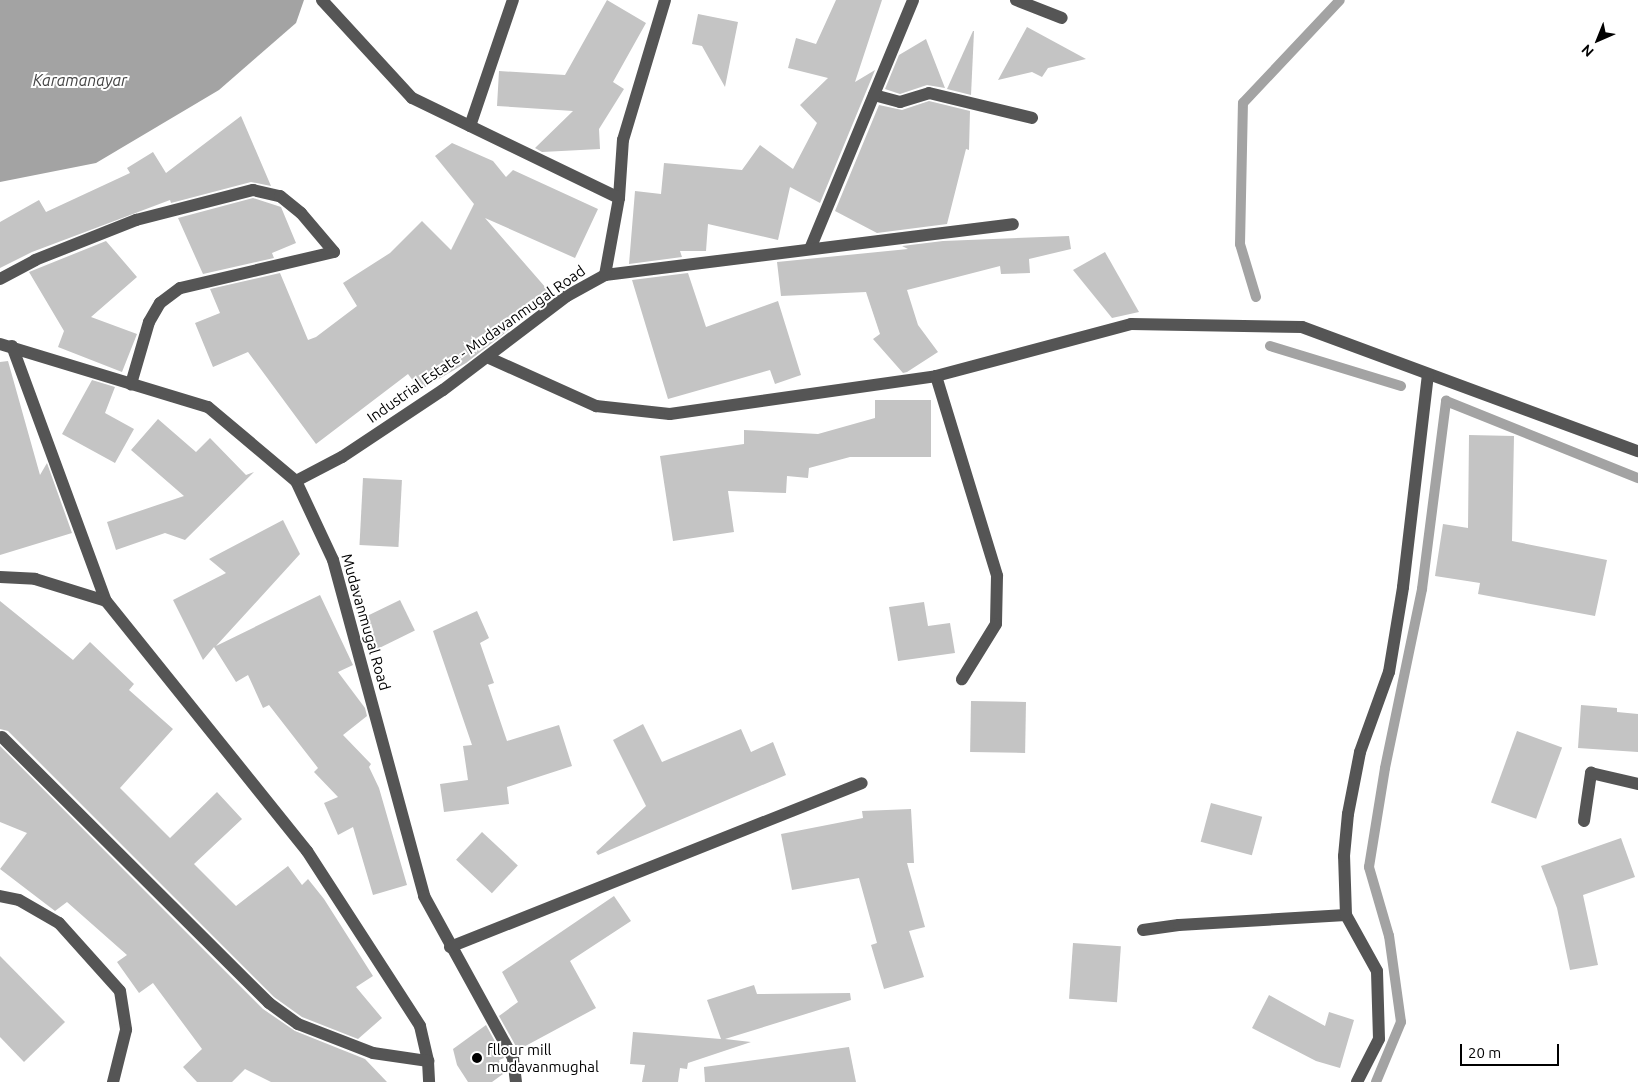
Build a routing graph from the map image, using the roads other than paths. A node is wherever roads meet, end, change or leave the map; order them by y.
1 (322, 0) edge
2 (513, 0) edge
3 (665, 0) edge
4 (913, 0) edge
5 (1016, 0) edge
6 (1062, 18) dead end
7 (874, 94) junction
8 (1032, 118) dead end
9 (470, 126) junction
10 (619, 198) junction
11 (1013, 224) dead end
12 (810, 249) junction
13 (605, 275) junction
14 (0, 280) edge
15 (6, 345) edge
16 (487, 357) junction
17 (1428, 374) junction
18 (936, 376) junction
19 (131, 384) junction
20 (1638, 452) edge
21 (296, 481) junction
22 (0, 577) edge
23 (106, 601) junction
24 (962, 679) dead end
25 (2, 737) dead end
26 (862, 783) dead end
27 (1638, 784) edge
28 (1584, 821) dead end
29 (0, 896) edge
30 (1346, 915) junction
31 (1143, 930) dead end
32 (450, 947) junction
33 (428, 1061) junction
34 (113, 1082) edge
35 (428, 1082) edge
36 (516, 1082) edge
37 (1357, 1082) edge

1 - 9 street
2 - 9 street
3 - 10 street
4 - 7 street
5 - 6 street
7 - 8 street
7 - 12 street
9 - 10 street
10 - 13 street, Industrial Estate - Mudavanmugal Road
11 - 12 street
12 - 13 street
13 - 16 street, Industrial Estate - Mudavanmugal Road
14 - 19 street
15 - 19 street, Mudavanmugal Road
15 - 23 street
16 - 18 street
16 - 21 street, Industrial Estate - Mudavanmugal Road
17 - 18 street
17 - 20 street
17 - 30 street
18 - 24 street
19 - 21 street, Mudavanmugal Road
21 - 32 street, Mudavanmugal Road
22 - 23 street
23 - 33 street
25 - 33 street
26 - 32 street
27 - 28 street
29 - 34 street
30 - 31 street
30 - 37 street
32 - 36 street, Mudavanmugal Road
33 - 35 street

